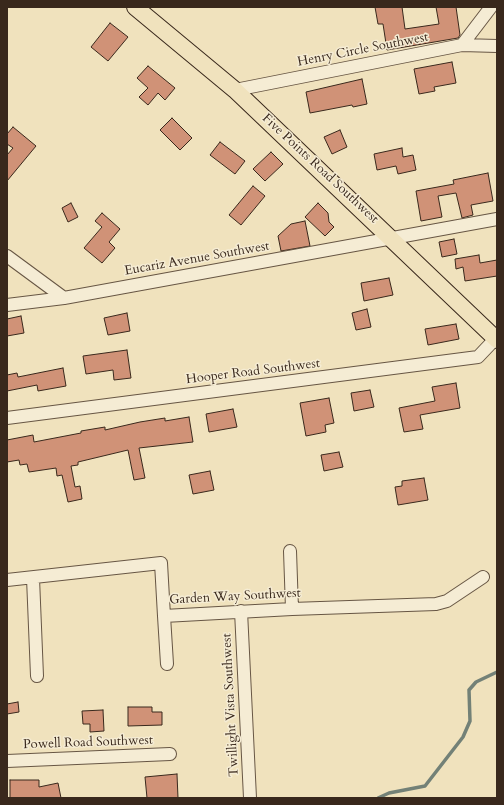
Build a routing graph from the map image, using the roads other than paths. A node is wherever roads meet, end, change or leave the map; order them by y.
1 (135, 7) edge
2 (491, 7) edge
3 (462, 45) junction
4 (497, 46) edge
5 (235, 90) junction
6 (497, 219) edge
7 (392, 238) junction
8 (7, 256) edge
9 (64, 298) junction
10 (7, 305) edge
11 (496, 339) edge
12 (7, 418) edge
13 (290, 551) dead end
14 (483, 577) dead end
15 (33, 578) junction
16 (7, 580) edge
17 (292, 609) junction
18 (241, 611) junction
19 (164, 616) junction
20 (167, 664) dead end
21 (37, 676) dead end
22 (170, 754) dead end
23 (7, 761) edge
24 (250, 798) edge

1 - 5 main road, Five Points Road Southwest
2 - 3 street
3 - 4 street, Henry Circle Southwest
3 - 5 street, Henry Circle Southwest
5 - 7 main road, Five Points Road Southwest
6 - 7 street
7 - 9 street, Eucariz Avenue Southwest
7 - 11 main road, Five Points Road Southwest
8 - 9 street
9 - 10 street, Eucariz Avenue Southwest
11 - 12 street, Hooper Road Southwest
13 - 17 street
14 - 17 street, Garden Way Southwest
15 - 16 street, Garden Way Southwest
15 - 19 street, Garden Way Southwest
15 - 21 street
17 - 18 street, Garden Way Southwest
18 - 19 street, Garden Way Southwest
18 - 24 street, Twillight Vista Southwest
19 - 20 street
22 - 23 street, Powell Road Southwest

